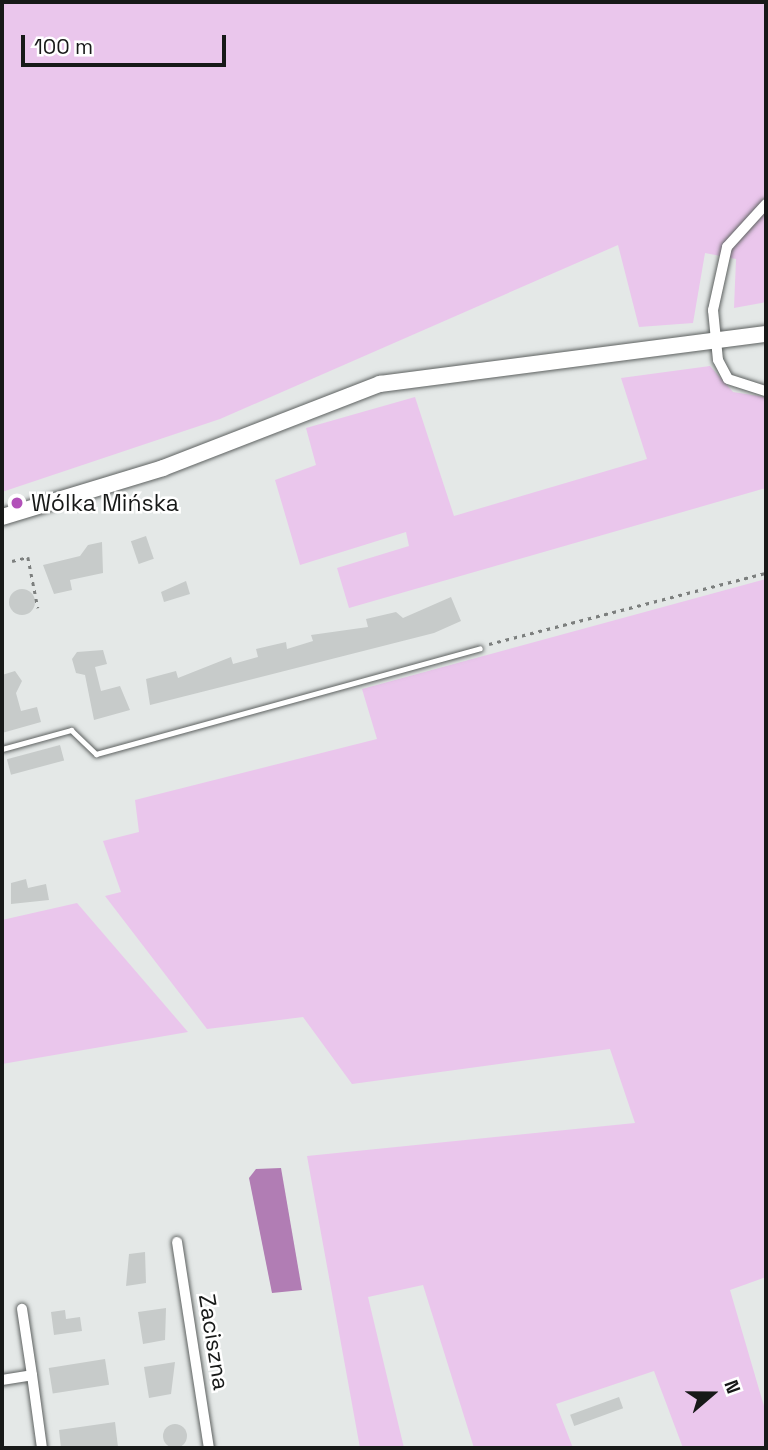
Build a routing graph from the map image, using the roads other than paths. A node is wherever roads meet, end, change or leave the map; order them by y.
1 (766, 204) edge
2 (766, 334) edge
3 (715, 340) junction
4 (766, 391) edge
5 (2, 517) edge
6 (480, 648) road end
7 (2, 749) edge
8 (177, 1242) dead end
9 (22, 1309) dead end
10 (32, 1376) junction
11 (2, 1380) edge
12 (42, 1448) edge
13 (209, 1448) edge

1 - 3 street
2 - 3 street
3 - 4 street
3 - 5 street
6 - 7 lane
8 - 13 street, Zaciszna
9 - 10 street
10 - 11 street
10 - 12 street

